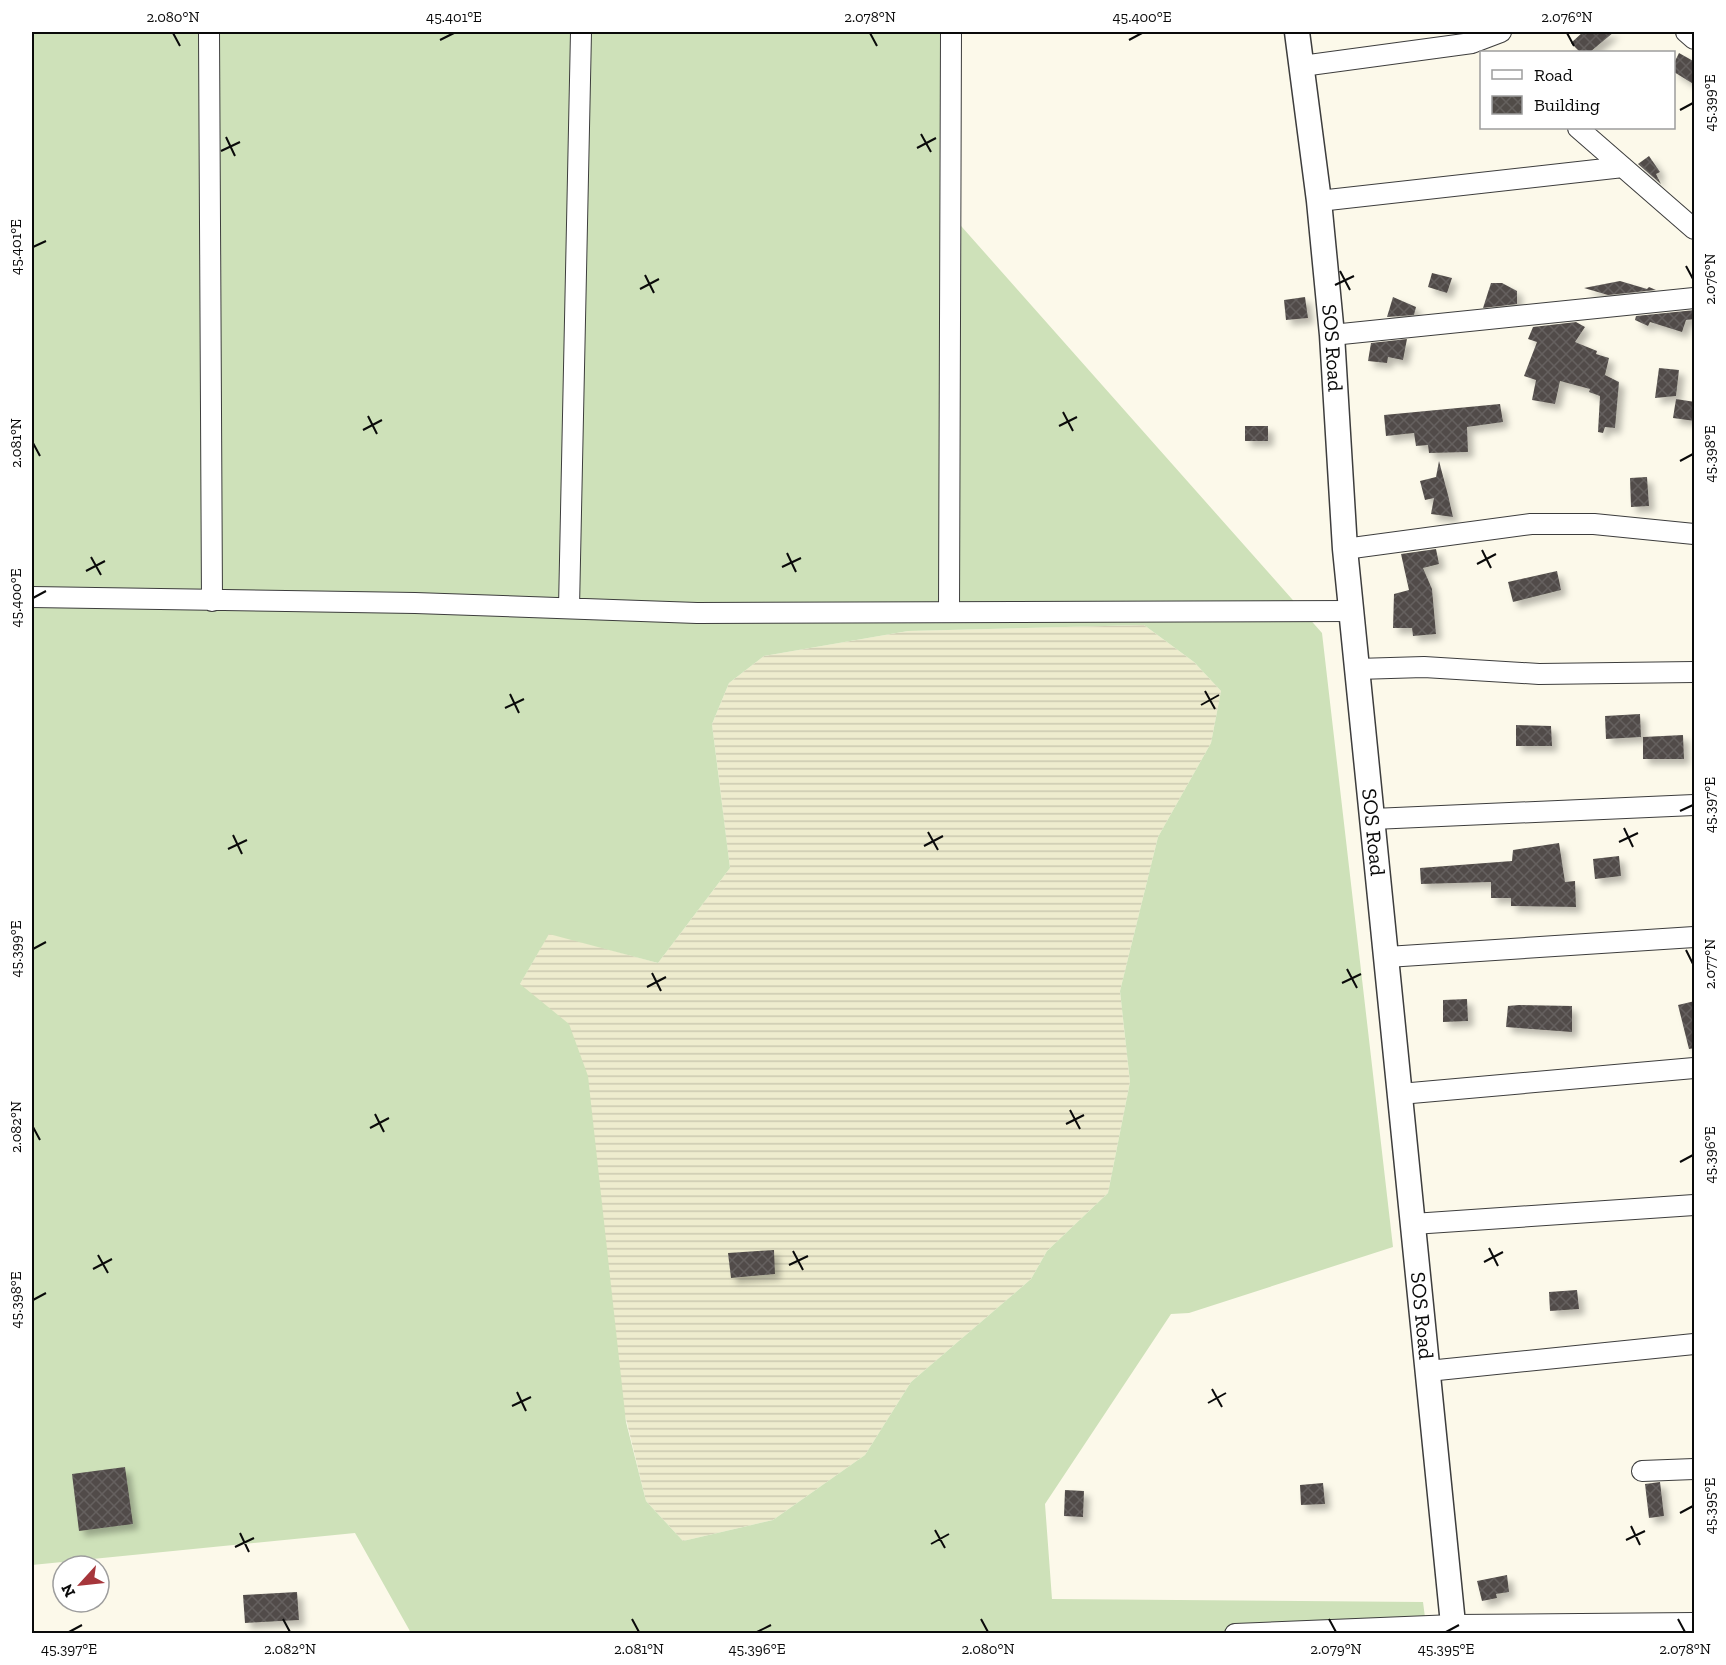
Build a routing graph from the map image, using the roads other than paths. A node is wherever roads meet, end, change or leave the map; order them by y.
1 (209, 32) edge
2 (581, 32) edge
3 (951, 32) edge
4 (1297, 32) edge
5 (1501, 32) edge
6 (1686, 32) edge
7 (1695, 39) edge
8 (1480, 42) edge
9 (1302, 66) junction
10 (1579, 129) edge
11 (1623, 167) junction
12 (1319, 201) junction
13 (1695, 229) edge
14 (1695, 298) edge
15 (1332, 335) junction
16 (1695, 534) edge
17 (1345, 549) junction
18 (32, 597) edge
19 (212, 601) junction
20 (569, 608) junction
21 (949, 611) junction
22 (1352, 611) junction
23 (1357, 669) junction
24 (1695, 672) edge
25 (1695, 806) edge
26 (1373, 819) junction
27 (1695, 937) edge
28 (1386, 957) junction
29 (1695, 1068) edge
30 (1400, 1094) junction
31 (1695, 1205) edge
32 (1413, 1224) junction
33 (1695, 1344) edge
34 (1428, 1371) junction
35 (1695, 1469) edge
36 (1642, 1470) dead end
37 (1695, 1623) edge
38 (1454, 1629) edge
39 (1235, 1634) edge

1 - 19 street
2 - 20 street
3 - 21 street
4 - 9 street, SOS Road
5 - 8 street
6 - 7 street
8 - 9 street
9 - 12 street, SOS Road
10 - 11 street
11 - 12 street
11 - 13 street
12 - 15 street, SOS Road
14 - 15 street
15 - 17 street, SOS Road
16 - 17 street
17 - 22 street, SOS Road
18 - 19 street
19 - 20 street
20 - 21 street
21 - 22 street
22 - 23 street, SOS Road
23 - 24 street
23 - 26 street, SOS Road
25 - 26 street
26 - 28 street, SOS Road
27 - 28 street
28 - 30 street, SOS Road
29 - 30 street
30 - 32 street, SOS Road
31 - 32 street
32 - 34 street, SOS Road
33 - 34 street
34 - 38 street, SOS Road
35 - 36 street
37 - 38 street
38 - 39 street

